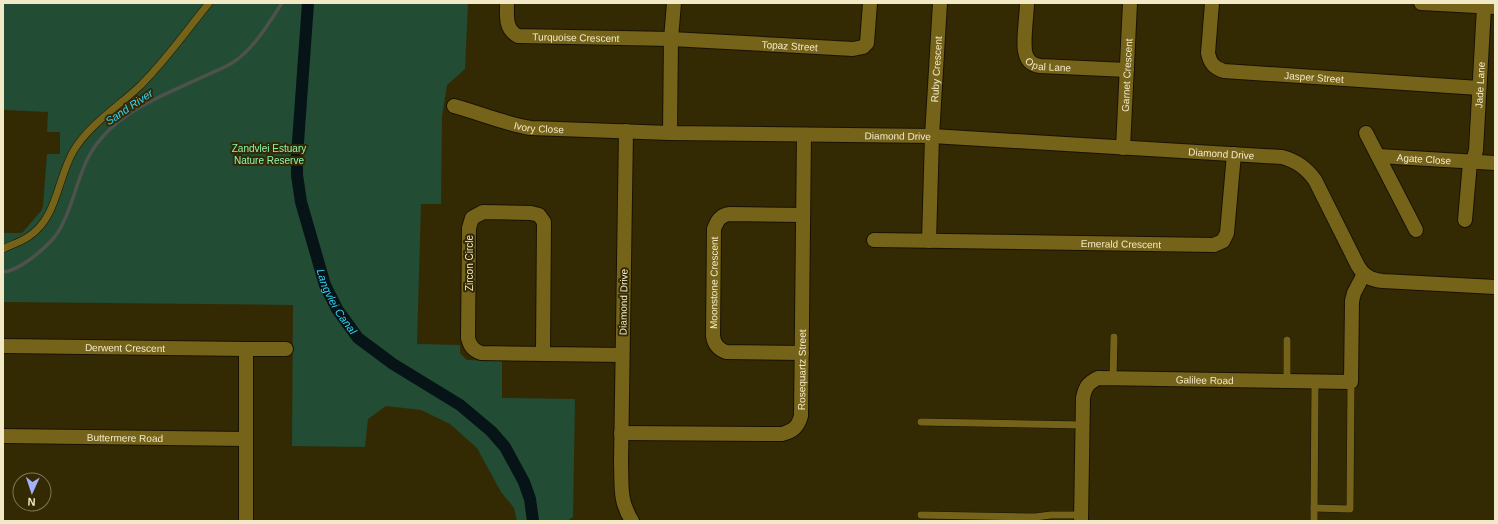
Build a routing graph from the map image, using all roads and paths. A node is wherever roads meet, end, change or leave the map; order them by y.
1 (209, 3) edge
2 (507, 3) edge
3 (674, 3) edge
4 (870, 3) edge
5 (940, 3) edge
6 (1027, 3) edge
7 (1130, 3) edge
8 (1212, 3) edge
9 (1421, 3) edge
10 (1490, 7) edge
11 (671, 39) junction
12 (1127, 70) junction
13 (1480, 88) junction
14 (454, 106) dead end
15 (626, 131) junction
16 (670, 133) junction
17 (1366, 133) dead end
18 (804, 135) junction
19 (932, 136) junction
20 (1123, 148) junction
21 (1234, 154) junction
22 (1378, 156) junction
23 (1470, 162) junction
24 (1495, 163) edge
25 (803, 215) junction
26 (1465, 220) dead end
27 (1416, 230) dead end
28 (874, 240) dead end
29 (929, 241) junction
30 (3, 249) edge
31 (1364, 274) junction
32 (1495, 287) edge
33 (1114, 337) dead end
34 (1287, 340) dead end
35 (3, 346) edge
36 (246, 349) junction
37 (286, 349) dead end
38 (543, 353) junction
39 (802, 353) junction
40 (622, 355) junction
41 (1113, 379) junction
42 (1287, 381) junction
43 (1315, 381) junction
44 (1351, 382) junction
45 (921, 422) dead end
46 (1082, 425) junction
47 (621, 433) junction
48 (3, 436) edge
49 (246, 438) junction
50 (1314, 508) junction
51 (921, 515) dead end
52 (1081, 518) edge
53 (246, 521) edge
54 (632, 521) edge
55 (1314, 521) edge

1 - 30 lane
2 - 11 street, Turquoise Crescent
3 - 11 street
4 - 11 street, Topaz Street
5 - 19 street, Ruby Crescent
6 - 12 street, Opal Lane
7 - 12 street, Garnet Crescent
8 - 13 street, Jasper Street
9 - 10 street
10 - 13 street, Jade Lane
11 - 16 street
12 - 20 street, Garnet Crescent
13 - 23 street, Jade Lane
14 - 15 street, Ivory Close
15 - 16 street, Diamond Drive
15 - 40 street, Diamond Drive
16 - 18 street, Diamond Drive
17 - 22 street, Agate Close
18 - 19 street, Diamond Drive
18 - 25 street, Rosequartz Street
19 - 20 street, Diamond Drive
19 - 29 street
20 - 21 street, Diamond Drive
21 - 29 street, Emerald Crescent
21 - 31 street, Diamond Drive
22 - 23 street, Agate Close
22 - 27 street, Agate Close
23 - 24 street, Agate Close
23 - 26 street
25 - 39 street, Rosequartz Street
25 - 39 street, Moonstone Crescent
28 - 29 street, Emerald Crescent
31 - 32 street
31 - 44 street
33 - 41 lane
34 - 42 lane
35 - 36 street, Derwent Crescent
36 - 37 street, Derwent Crescent
36 - 49 street
38 - 38 street, Zircon Circle
38 - 40 street, Zircon Circle
39 - 47 street, Rosequartz Street
40 - 47 street, Diamond Drive
41 - 42 street, Galilee Road
41 - 46 street, Galilee Road
42 - 43 street, Galilee Road
43 - 44 street, Galilee Road
43 - 50 lane
44 - 50 lane
45 - 46 lane
46 - 52 street, Galilee Road
47 - 54 street, Diamond Drive
48 - 49 street, Buttermere Road
49 - 53 street
50 - 55 lane
51 - 52 lane

